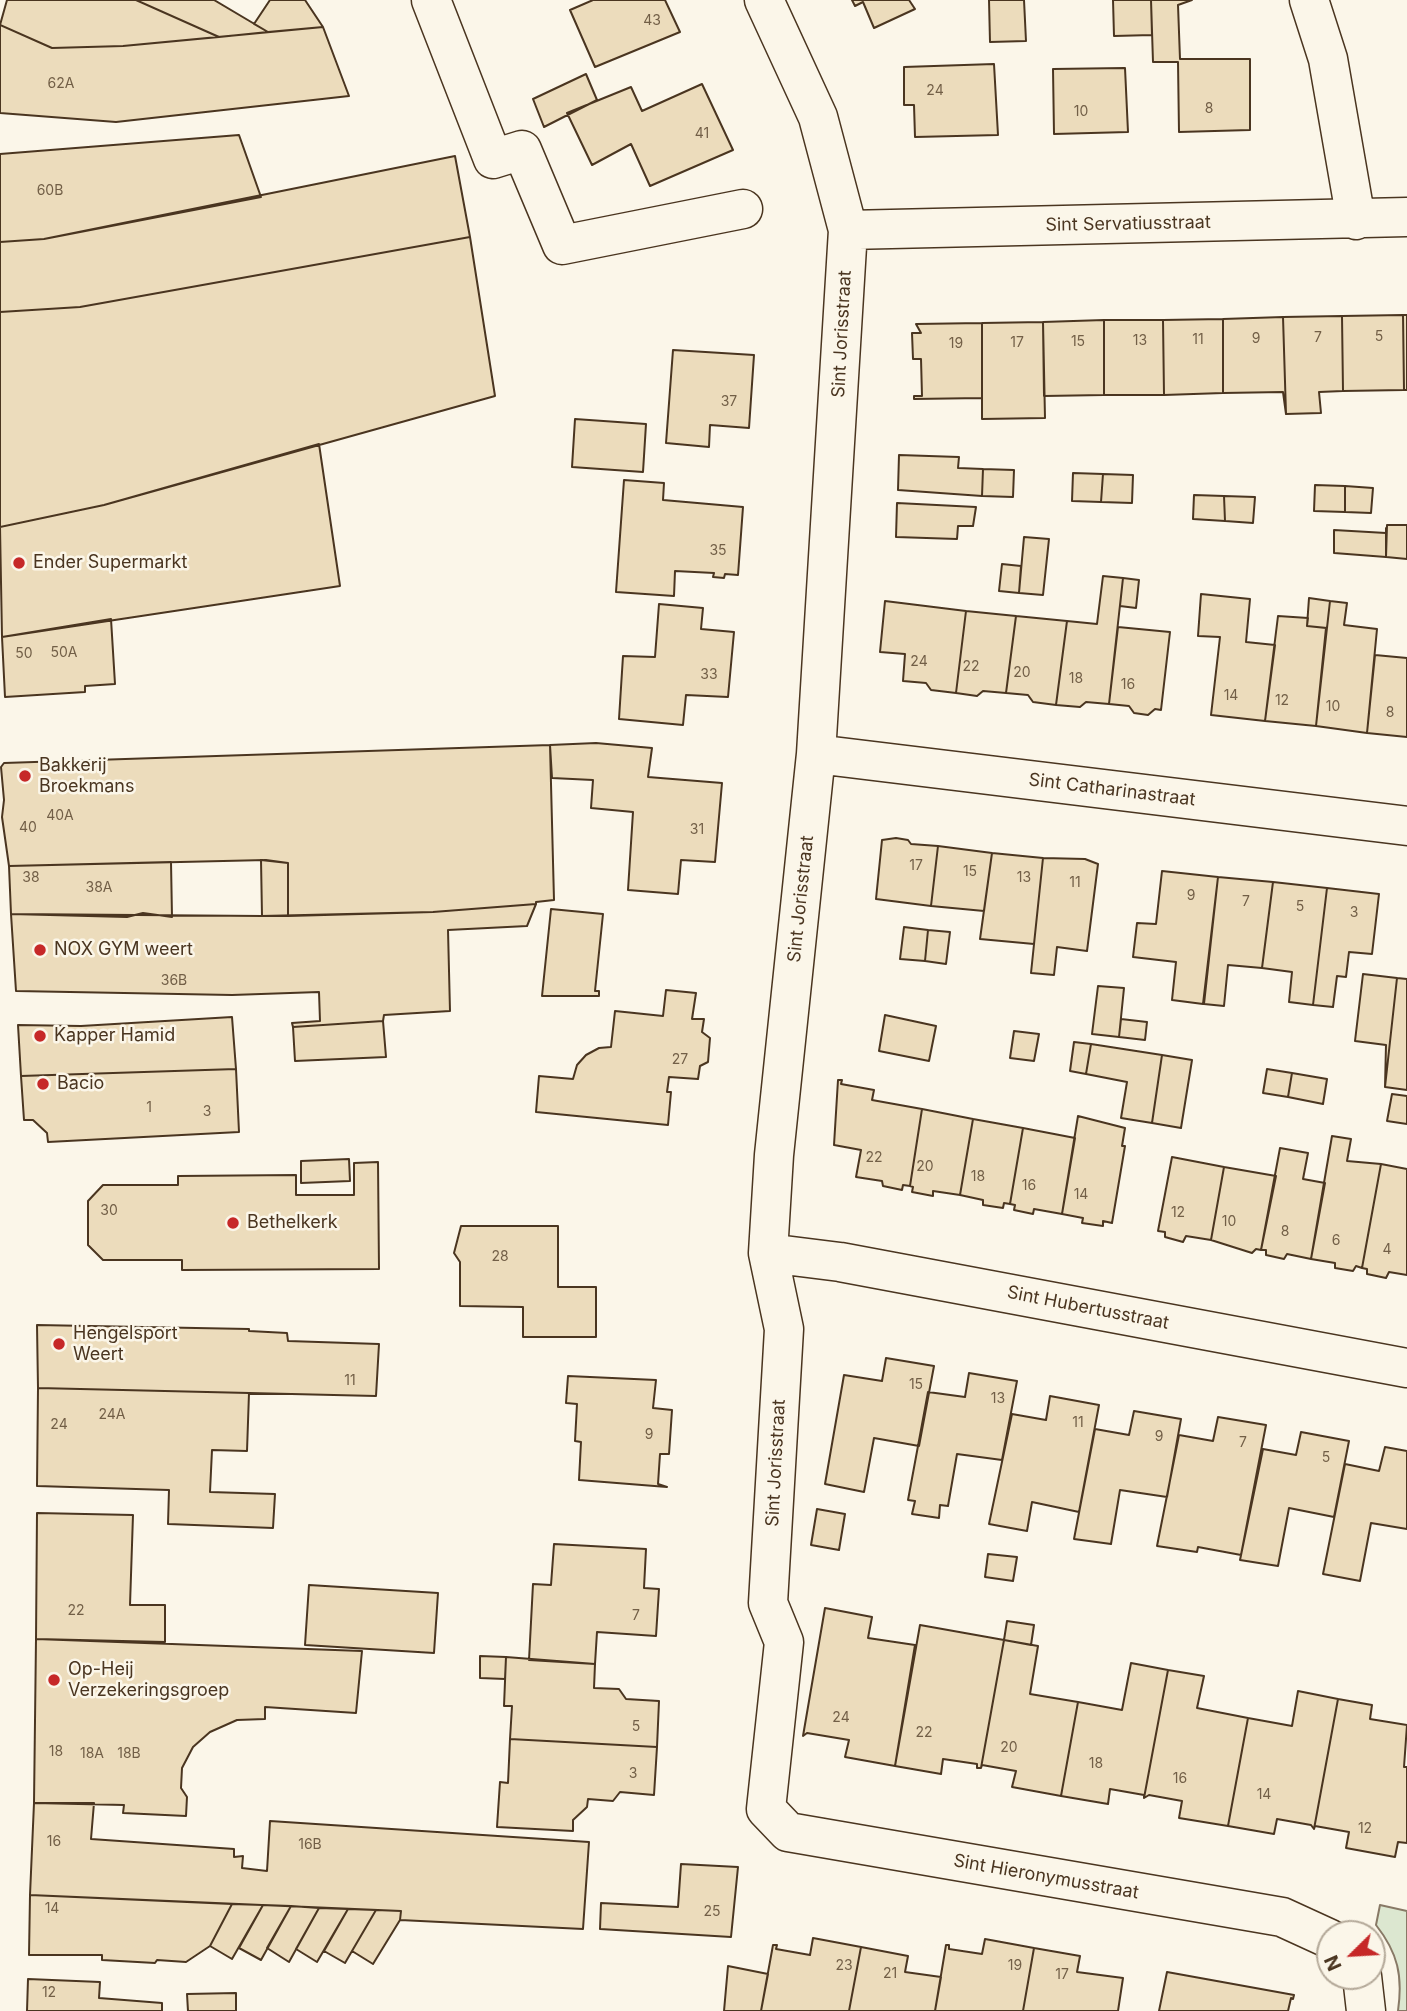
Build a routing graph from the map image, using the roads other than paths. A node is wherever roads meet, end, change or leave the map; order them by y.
1 (430, 0) edge
2 (764, 0) edge
3 (1309, 0) edge
4 (743, 209) dead end
5 (1407, 217) edge
6 (1356, 220) junction
7 (848, 230) junction
8 (816, 754) junction
9 (1407, 826) edge
10 (768, 1253) junction
11 (1407, 1368) edge
12 (766, 1809) joint
13 (1316, 1933) edge
14 (1364, 1990) edge
15 (1366, 2011) edge

1 - 4 street
2 - 7 street, Sint Jorisstraat
3 - 6 street
5 - 6 street, Sint Servatiusstraat
6 - 7 street, Sint Servatiusstraat
7 - 8 street, Sint Jorisstraat
8 - 9 street, Sint Catharinastraat
8 - 10 street, Sint Jorisstraat
10 - 11 street, Sint Hubertusstraat
10 - 12 street, Sint Jorisstraat
12 - 13 street, Sint Hieronymusstraat
14 - 15 street

